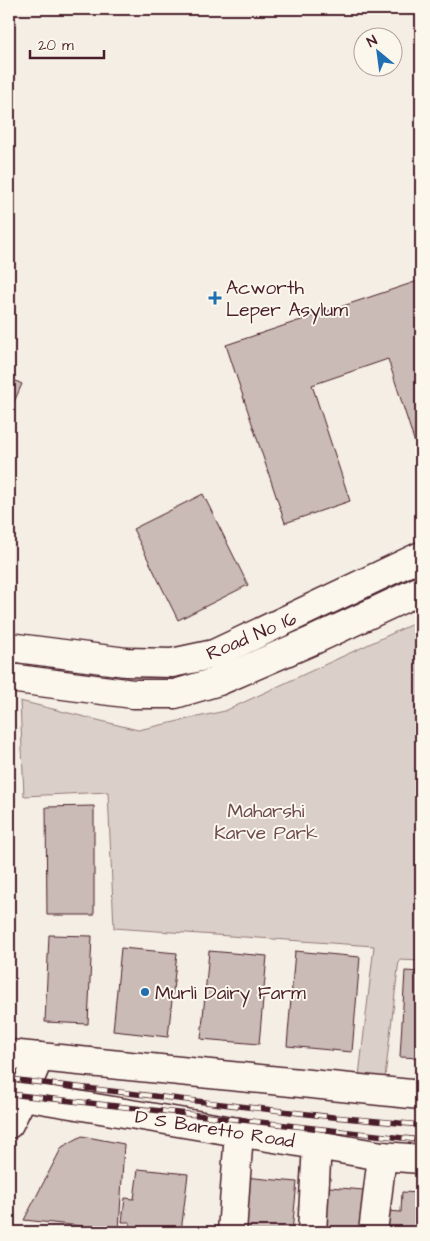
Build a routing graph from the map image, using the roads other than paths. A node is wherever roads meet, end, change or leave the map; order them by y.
1 (421, 556) edge
2 (421, 590) edge
3 (275, 625) junction
4 (9, 647) edge
5 (289, 650) junction
6 (9, 678) edge
7 (9, 1054) edge
8 (39, 1057) junction
9 (16, 1095) edge
10 (421, 1095) edge
11 (9, 1124) edge
12 (239, 1132) junction
13 (318, 1145) junction
14 (382, 1156) junction
15 (421, 1160) edge
16 (232, 1232) edge
17 (312, 1232) edge
18 (373, 1232) edge

1 - 3 main road, Road No 16
2 - 5 main road, Road No 16
3 - 4 main road, Road No 16
3 - 5 main road
5 - 6 main road, Road No 16
7 - 8 main road
8 - 9 main road
8 - 10 main road
9 - 11 main road
9 - 12 main road, D S Baretto Road
12 - 13 main road, D S Baretto Road
12 - 16 main road
13 - 14 main road, D S Baretto Road
13 - 17 main road
14 - 15 main road, D S Baretto Road
14 - 18 main road

